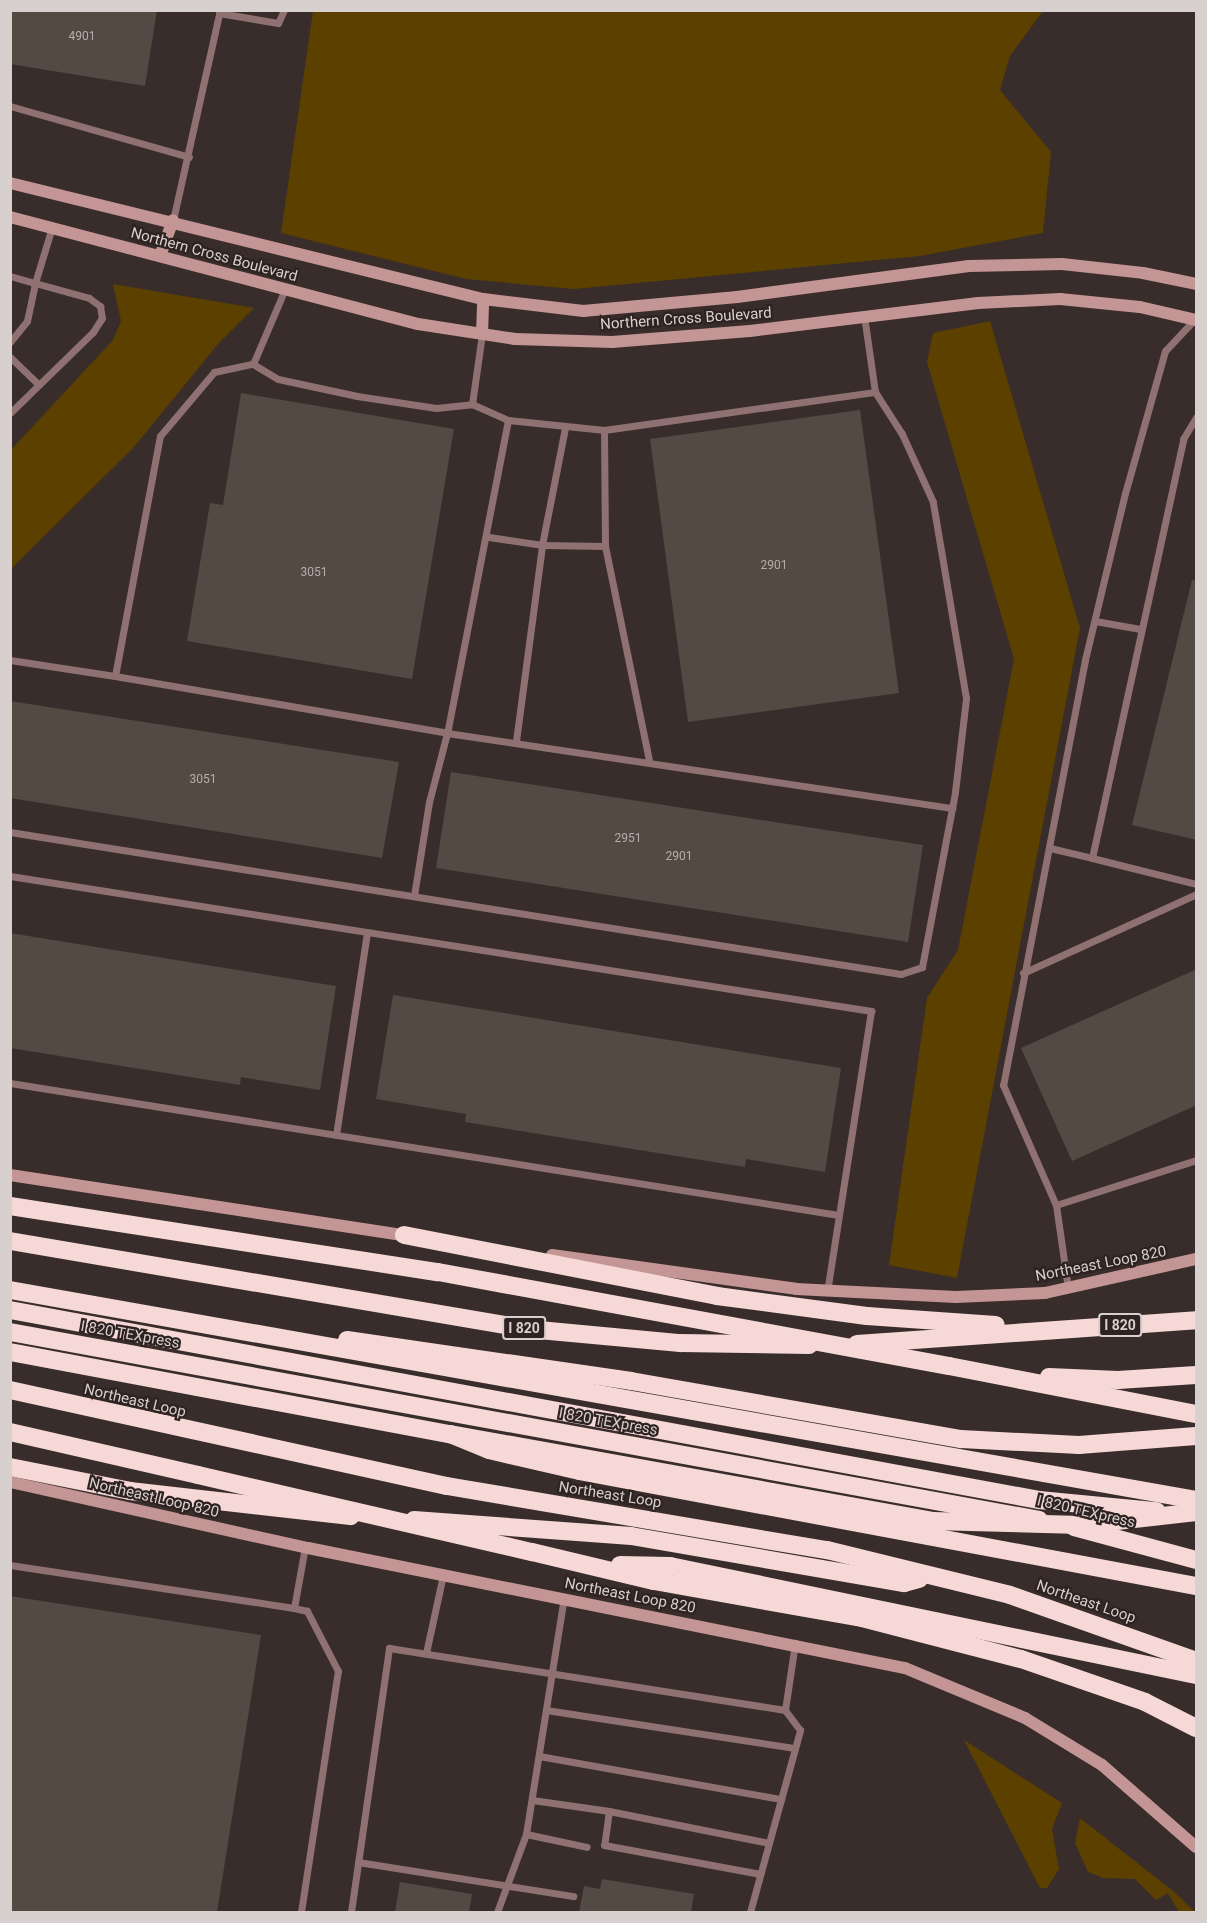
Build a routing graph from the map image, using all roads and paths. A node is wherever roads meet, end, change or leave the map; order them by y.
1 (284, 10) edge
2 (220, 12) edge
3 (10, 105) edge
4 (189, 157) junction
5 (10, 183) edge
6 (10, 217) edge
7 (173, 220) junction
8 (52, 227) junction
9 (160, 256) junction
10 (10, 276) edge
11 (35, 283) junction
12 (1197, 284) edge
13 (285, 289) junction
14 (483, 299) junction
15 (864, 316) junction
16 (1196, 316) edge
17 (482, 334) junction
18 (10, 342) edge
19 (10, 357) edge
20 (253, 364) junction
21 (39, 385) junction
22 (875, 392) junction
23 (472, 404) junction
24 (10, 413) edge
25 (1197, 417) edge
26 (508, 420) junction
27 (565, 428) junction
28 (604, 430) junction
29 (489, 537) junction
30 (542, 545) junction
31 (605, 546) junction
32 (1095, 621) junction
33 (1140, 629) junction
34 (10, 660) edge
35 (116, 676) junction
36 (447, 733) junction
37 (516, 741) junction
38 (649, 761) junction
39 (952, 808) junction
40 (10, 832) edge
41 (1050, 848) junction
42 (1092, 858) junction
43 (10, 876) edge
44 (1197, 884) edge
45 (1197, 894) edge
46 (414, 896) junction
47 (367, 932) junction
48 (1023, 973) junction
49 (10, 1083) edge
50 (336, 1135) junction
51 (1197, 1160) edge
52 (10, 1175) edge
53 (1056, 1205) junction
54 (10, 1206) edge
55 (839, 1215) junction
56 (404, 1235) junction
57 (10, 1241) edge
58 (1197, 1259) edge
59 (1068, 1288) junction
60 (10, 1290) edge
61 (827, 1292) junction
62 (10, 1310) edge
63 (167, 1316) junction
64 (1197, 1320) edge
65 (1043, 1330) junction
66 (10, 1332) edge
67 (10, 1352) edge
68 (949, 1366) junction
69 (1197, 1375) edge
70 (10, 1390) edge
71 (1197, 1414) edge
72 (10, 1432) edge
73 (450, 1434) junction
74 (1197, 1436) edge
75 (10, 1467) edge
76 (10, 1482) edge
77 (1197, 1500) edge
78 (1197, 1513) edge
79 (305, 1547) junction
80 (1197, 1560) edge
81 (10, 1564) edge
82 (594, 1564) junction
83 (443, 1575) junction
84 (929, 1577) junction
85 (1197, 1586) edge
86 (564, 1598) junction
87 (294, 1608) junction
88 (795, 1643) junction
89 (426, 1653) junction
90 (1197, 1661) edge
91 (552, 1672) junction
92 (1197, 1675) edge
93 (546, 1710) junction
94 (785, 1710) junction
95 (1197, 1728) edge
96 (795, 1748) junction
97 (539, 1756) junction
98 (781, 1799) junction
99 (532, 1800) junction
100 (609, 1811) junction
101 (526, 1834) junction
102 (769, 1843) junction
103 (587, 1847) dead end
104 (1197, 1847) edge
105 (358, 1862) junction
106 (760, 1874) junction
107 (507, 1885) junction
108 (573, 1896) dead end
109 (301, 1912) edge
110 (351, 1912) edge
111 (497, 1912) edge
112 (750, 1912) edge

1 - 2 lane
2 - 4 lane
3 - 4 lane
4 - 7 lane
5 - 7 street, Northern Cross Boulevard
6 - 8 street, Northern Cross Boulevard
7 - 9 street
7 - 14 street, Northern Cross Boulevard
8 - 9 street, Northern Cross Boulevard
8 - 11 lane
9 - 13 street, Northern Cross Boulevard
10 - 11 lane
11 - 18 lane
11 - 21 lane
12 - 14 street, Northern Cross Boulevard
13 - 17 street, Northern Cross Boulevard
13 - 20 lane
14 - 17 street
15 - 16 street, Northern Cross Boulevard
15 - 17 street, Northern Cross Boulevard
15 - 22 lane
16 - 32 lane
17 - 23 lane
19 - 21 lane
20 - 23 lane
20 - 35 lane
21 - 24 lane
22 - 28 lane
22 - 39 lane
23 - 26 lane
25 - 33 lane
26 - 27 lane
26 - 29 lane
27 - 28 lane
27 - 30 lane
28 - 31 lane
29 - 30 lane
29 - 36 lane
30 - 31 lane
30 - 37 lane
31 - 38 lane
32 - 33 lane
32 - 41 lane
33 - 42 lane
34 - 35 lane
35 - 36 lane
36 - 37 lane
36 - 46 lane
37 - 38 lane
38 - 39 lane
39 - 46 lane
40 - 46 lane
41 - 42 lane
41 - 48 lane
42 - 44 lane
43 - 47 lane
45 - 48 lane
47 - 50 lane
47 - 55 lane
48 - 53 lane
49 - 50 lane
50 - 55 lane
51 - 53 lane
52 - 56 street, Northeast Loop 820
53 - 59 lane
54 - 68 highway, bridge
55 - 61 lane
56 - 61 street, Northeast Loop 820
56 - 65 highway
57 - 65 highway, I 820
58 - 59 street, Northeast Loop 820
59 - 61 street, Northeast Loop 820
60 - 63 highway
62 - 78 highway, I 820 TEXpress
63 - 74 highway
63 - 77 highway
64 - 65 highway, I 820
66 - 80 highway, I 820 TEXpress
67 - 73 highway
68 - 69 highway
68 - 71 highway
70 - 84 highway, Northeast Loop
72 - 82 highway, bridge
73 - 78 highway, bridge
73 - 85 highway, bridge
75 - 84 highway
76 - 79 street, Northeast Loop 820
79 - 83 street, Northeast Loop 820
79 - 87 lane
81 - 87 lane
82 - 92 highway
82 - 95 highway
83 - 86 street, Northeast Loop 820
83 - 89 lane
84 - 90 highway, Northeast Loop
86 - 88 street, Northeast Loop 820
86 - 91 lane
87 - 109 lane
88 - 94 lane
88 - 104 street, Northeast Loop 820
89 - 91 lane
89 - 105 lane
91 - 93 lane
91 - 94 lane
93 - 96 lane
93 - 97 lane
94 - 96 lane
96 - 98 lane
97 - 98 lane
97 - 99 lane
98 - 102 lane
99 - 100 lane
99 - 101 lane
100 - 102 lane
100 - 106 lane
101 - 103 lane
101 - 107 lane
102 - 106 lane
105 - 107 lane
105 - 110 lane
106 - 112 lane
107 - 108 lane
107 - 111 lane

